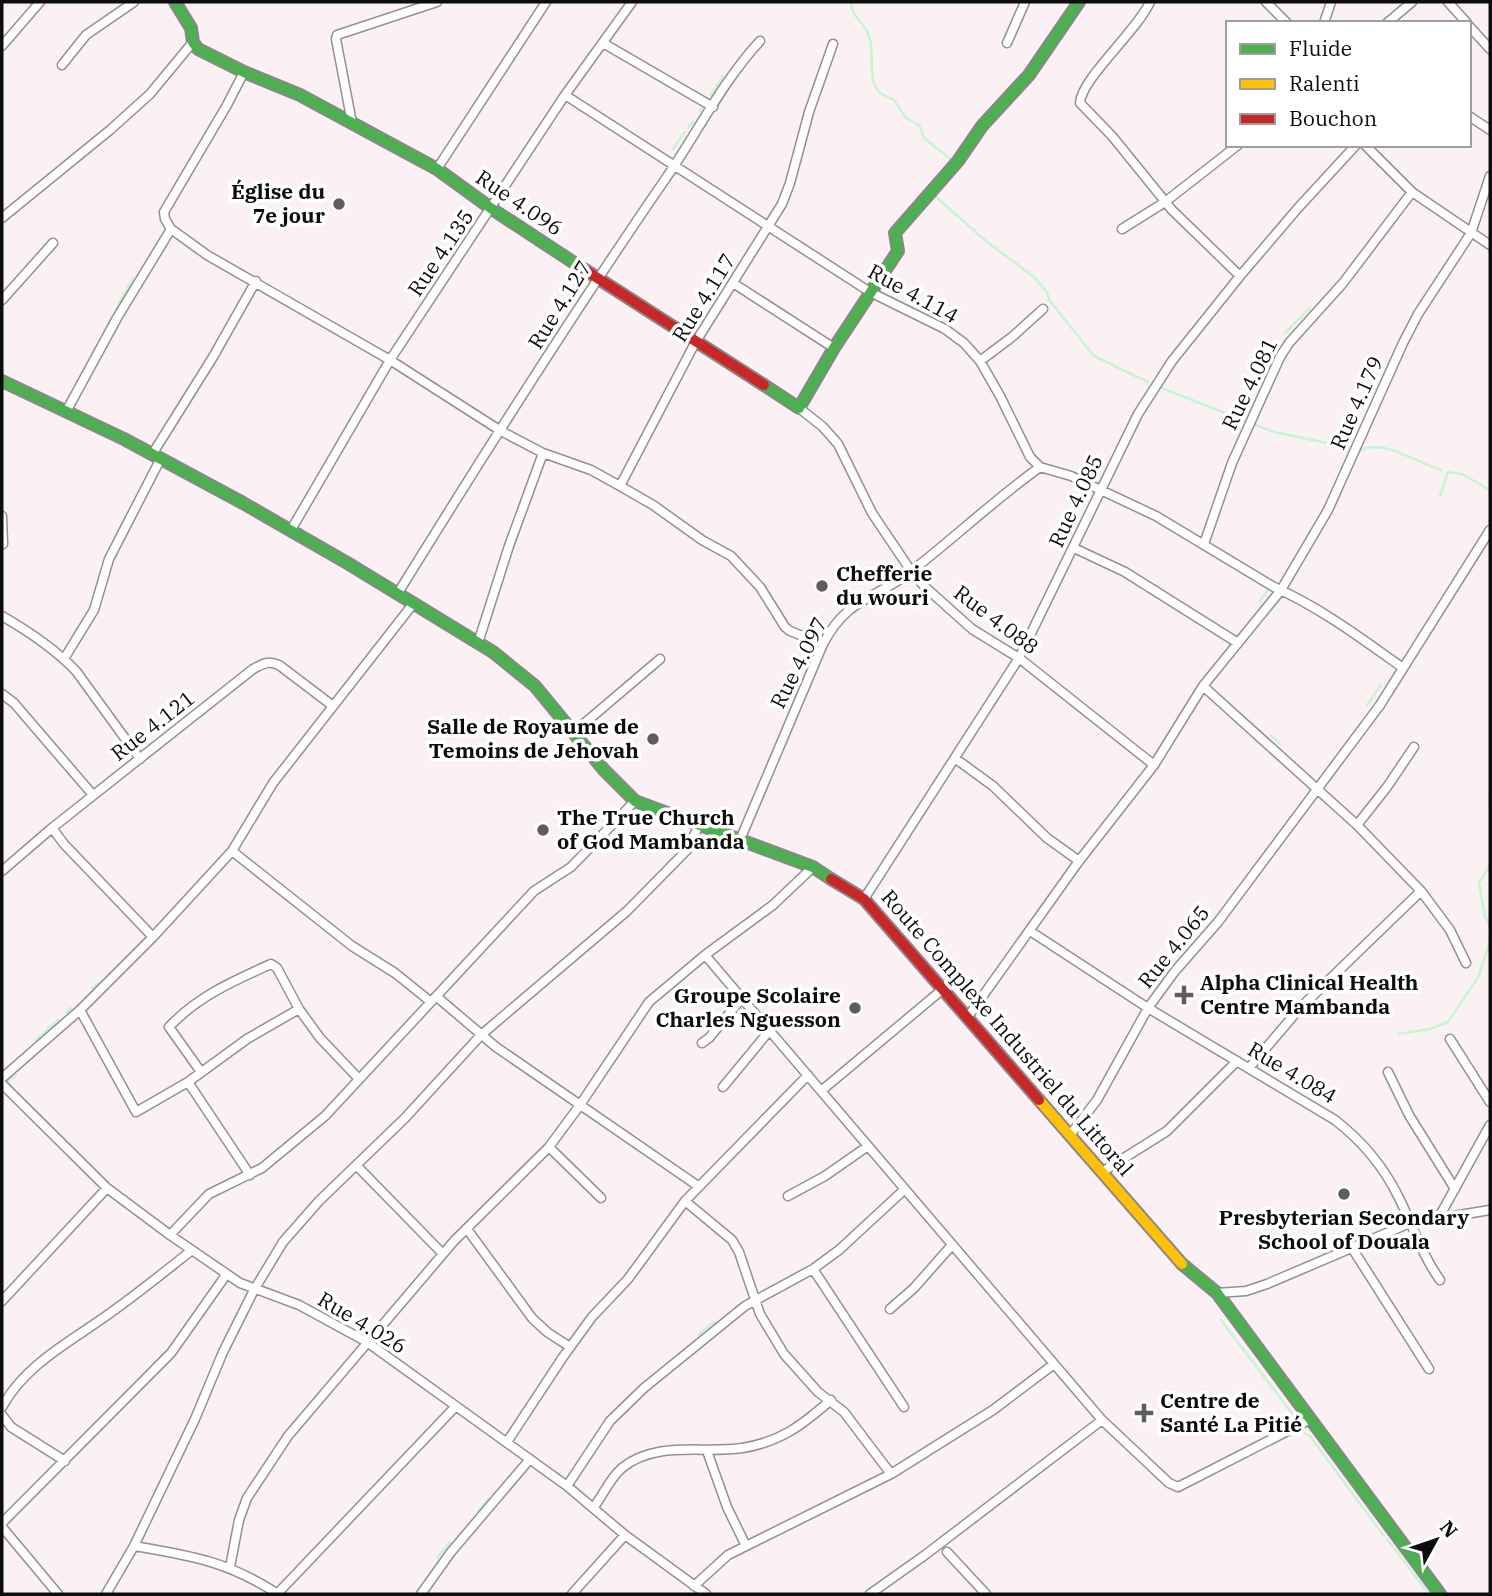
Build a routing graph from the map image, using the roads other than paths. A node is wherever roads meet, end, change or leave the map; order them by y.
1 (40, 2) edge
2 (134, 2) edge
3 (175, 2) edge
4 (437, 2) edge
5 (545, 2) edge
6 (632, 2) edge
7 (1025, 2) edge
8 (1079, 2) edge
9 (1150, 2) edge
10 (1266, 2) edge
11 (1331, 2) edge
12 (1412, 2) edge
13 (1448, 2) edge
14 (1285, 21) edge
15 (1325, 21) edge
16 (1389, 21) edge
17 (1465, 21) edge
18 (1471, 27) edge
19 (760, 41) dead end
20 (193, 42) junction
21 (603, 43) junction
22 (1007, 43) dead end
23 (833, 44) dead end
24 (2, 46) edge
25 (1490, 49) edge
26 (62, 65) dead end
27 (244, 72) junction
28 (565, 95) junction
29 (713, 107) junction
30 (1471, 117) edge
31 (352, 123) junction
32 (1490, 130) edge
33 (1235, 147) edge
34 (1354, 147) edge
35 (1367, 147) edge
36 (675, 164) junction
37 (437, 169) junction
38 (1490, 176) edge
39 (1412, 192) junction
40 (1165, 202) junction
41 (492, 209) junction
42 (2, 218) edge
43 (769, 226) junction
44 (171, 229) junction
45 (1122, 229) dead end
46 (1471, 233) junction
47 (53, 243) dead end
48 (1490, 245) edge
49 (1240, 275) junction
50 (597, 278) junction
51 (256, 281) junction
52 (733, 283) junction
53 (870, 292) junction
54 (2, 300) edge
55 (1043, 309) dead end
56 (695, 343) junction
57 (834, 348) junction
58 (390, 360) junction
59 (980, 361) junction
60 (2, 381) edge
61 (799, 408) junction
62 (67, 410) junction
63 (501, 431) junction
64 (543, 453) junction
65 (157, 456) junction
66 (1040, 467) junction
67 (620, 486) junction
68 (1099, 489) junction
69 (2, 516) edge
70 (291, 530) junction
71 (1490, 530) edge
72 (3, 544) edge
73 (1204, 544) junction
74 (1074, 548) junction
75 (911, 571) junction
76 (1281, 590) junction
77 (398, 593) junction
78 (413, 604) junction
79 (2, 616) edge
80 (478, 643) junction
81 (1238, 643) junction
82 (823, 644) junction
83 (1018, 658) junction
84 (64, 659) junction
85 (660, 659) dead end
86 (1403, 668) junction
87 (1203, 686) junction
88 (2, 694) edge
89 (333, 706) junction
90 (573, 733) junction
91 (1414, 747) dead end
92 (140, 759) junction
93 (956, 759) junction
94 (1154, 765) junction
95 (1317, 789) junction
96 (93, 795) junction
97 (635, 801) junction
98 (699, 825) junction
99 (1357, 825) junction
100 (52, 828) junction
101 (740, 840) junction
102 (232, 851) junction
103 (1079, 861) junction
104 (813, 867) junction
105 (2, 871) edge
106 (1421, 891) junction
107 (864, 899) junction
108 (1030, 931) junction
109 (153, 937) junction
110 (705, 955) junction
111 (1466, 963) dead end
112 (943, 989) junction
113 (742, 998) junction
114 (434, 1000) junction
115 (1148, 1008) junction
116 (299, 1009) junction
117 (80, 1010) junction
118 (967, 1017) junction
119 (770, 1030) junction
120 (481, 1035) junction
121 (1450, 1039) dead end
122 (702, 1043) dead end
123 (1237, 1061) junction
124 (1249, 1068) junction
125 (201, 1072) junction
126 (1388, 1072) dead end
127 (808, 1075) junction
128 (2, 1078) edge
129 (359, 1079) junction
130 (188, 1082) junction
131 (2, 1084) edge
132 (723, 1087) dead end
133 (821, 1091) junction
134 (1490, 1102) edge
135 (580, 1105) junction
136 (1490, 1125) edge
137 (1070, 1135) junction
138 (868, 1146) junction
139 (548, 1147) junction
140 (356, 1165) junction
141 (1102, 1172) junction
142 (250, 1175) junction
143 (698, 1186) junction
144 (107, 1188) junction
145 (905, 1189) junction
146 (1455, 1189) junction
147 (788, 1196) dead end
148 (601, 1198) dead end
149 (685, 1201) junction
150 (1490, 1210) edge
151 (1438, 1219) junction
152 (1410, 1223) junction
153 (467, 1229) junction
154 (170, 1235) junction
155 (953, 1245) junction
156 (1352, 1248) junction
157 (192, 1250) junction
158 (443, 1254) junction
159 (813, 1269) junction
160 (226, 1275) junction
161 (1440, 1280) dead end
162 (254, 1290) junction
163 (1217, 1293) junction
164 (754, 1300) junction
165 (2, 1301) edge
166 (890, 1309) dead end
167 (367, 1342) junction
168 (570, 1347) junction
169 (1054, 1364) junction
170 (1429, 1369) dead end
171 (831, 1401) junction
172 (456, 1406) junction
173 (904, 1406) dead end
174 (2, 1407) edge
175 (2, 1415) edge
176 (1311, 1419) junction
177 (1102, 1420) junction
178 (507, 1442) junction
179 (708, 1451) junction
180 (530, 1459) junction
181 (65, 1461) junction
182 (891, 1474) junction
183 (567, 1486) junction
184 (594, 1507) junction
185 (2, 1510) edge
186 (4, 1523) edge
187 (625, 1535) junction
188 (134, 1546) junction
189 (746, 1546) junction
190 (947, 1552) dead end
191 (230, 1567) junction
192 (694, 1586) junction
193 (58, 1594) edge
194 (106, 1594) edge
195 (277, 1594) edge
196 (421, 1594) edge
197 (572, 1594) edge
198 (704, 1594) edge
199 (870, 1594) edge
200 (986, 1594) edge
201 (1440, 1594) edge

1 - 24 street
2 - 26 street
3 - 20 street
4 - 31 street
5 - 37 street
6 - 21 street, Rue 4.135
7 - 22 street
8 - 53 street
9 - 40 street
10 - 14 street
11 - 15 street
12 - 16 street
13 - 17 street
18 - 25 street
19 - 29 street, Rue 4.127
20 - 27 street, Rue 4.096
20 - 42 street
21 - 28 street, Rue 4.135
21 - 29 street
23 - 43 street, Rue 4.117
27 - 31 street, Rue 4.096
27 - 44 street
28 - 36 street, Rue 4.114
28 - 41 street, Rue 4.135
29 - 36 street, Rue 4.127
30 - 32 street
31 - 37 street, Rue 4.096
33 - 40 street
34 - 49 street, Rue 4.085
35 - 39 street
36 - 43 street, Rue 4.114
36 - 50 street, Rue 4.127
37 - 41 street, Rue 4.096
38 - 46 street, Rue 4.179
39 - 46 street
39 - 73 street, Rue 4.081
40 - 45 street
40 - 49 street
41 - 50 street, Rue 4.096
41 - 58 street, Rue 4.135
43 - 52 street, Rue 4.117
43 - 53 street, Rue 4.114
44 - 51 street
44 - 62 street
46 - 48 street
46 - 76 street, Rue 4.179
47 - 54 street
49 - 68 street, Rue 4.085
50 - 56 street, Rue 4.096
50 - 63 street, Rue 4.127
51 - 58 street
51 - 65 street
52 - 56 street, Rue 4.117
52 - 57 street
53 - 57 street
53 - 59 street, Rue 4.114
55 - 59 street
56 - 61 street, Rue 4.096
56 - 67 street, Rue 4.117
57 - 61 street
58 - 63 street
58 - 70 street, Rue 4.135
59 - 66 street, Rue 4.114
60 - 62 street
61 - 75 street, Rue 4.088
62 - 65 street
63 - 64 street
63 - 77 street, Rue 4.127
64 - 67 street
64 - 80 street
65 - 70 street
65 - 84 street
66 - 68 street
66 - 75 street, Rue 4.097
67 - 82 street
68 - 73 street
68 - 74 street, Rue 4.085
69 - 72 street
70 - 77 street
71 - 86 street, Rue 4.065
73 - 76 street
74 - 81 street
74 - 83 street, Rue 4.085
75 - 82 street, Rue 4.097
75 - 83 street, Rue 4.088
76 - 81 street, Rue 4.179
76 - 86 street
77 - 78 street
78 - 80 street
78 - 89 street
79 - 84 street
80 - 90 street
81 - 87 street, Rue 4.179
82 - 101 street, Rue 4.097
83 - 93 street, Rue 4.085
83 - 94 street, Rue 4.088
84 - 92 street
85 - 90 street
86 - 95 street, Rue 4.065
87 - 94 street, Rue 4.179
87 - 95 street
88 - 96 street
89 - 92 street, Rue 4.121
89 - 102 street
90 - 97 street
91 - 99 street
92 - 96 street, Rue 4.121
93 - 103 street
93 - 107 street, Rue 4.085
94 - 103 street, Rue 4.179
95 - 99 street
95 - 115 street, Rue 4.065
96 - 100 street, Rue 4.121
97 - 98 street, Route Complexe Industriel du Littoral
97 - 114 street
98 - 101 street, Route Complexe Industriel du Littoral
98 - 120 street
99 - 106 street
100 - 105 street, Rue 4.121
100 - 109 street
101 - 104 street, Route Complexe Industriel du Littoral
102 - 109 street
102 - 114 street
103 - 108 street, Rue 4.179
104 - 107 street, Route Complexe Industriel du Littoral
104 - 110 street
106 - 111 street
106 - 124 street
107 - 112 street, Route Complexe Industriel du Littoral
108 - 115 street, Rue 4.084
108 - 118 street, Rue 4.179
109 - 117 street
110 - 113 street
110 - 135 street
112 - 118 street, Route Complexe Industriel du Littoral
112 - 133 street
113 - 119 street
113 - 122 street
114 - 120 street
114 - 129 street
115 - 123 street, Rue 4.084
115 - 137 street, Rue 4.065
116 - 125 street
116 - 125 street
116 - 129 street
117 - 128 street
117 - 130 street
118 - 137 street, Route Complexe Industriel du Littoral
119 - 127 street
119 - 132 street
120 - 135 street
120 - 140 street
121 - 134 street
123 - 124 street, Rue 4.084
123 - 141 street
124 - 152 street, Rue 4.084
125 - 130 street
126 - 146 street
127 - 133 street
127 - 143 street
129 - 142 street
130 - 142 street
131 - 144 street, Rue 4.026
133 - 138 street
135 - 139 street
135 - 143 street
136 - 146 street
137 - 141 street, Route Complexe Industriel du Littoral
138 - 145 street
138 - 147 street
139 - 148 street
139 - 153 street
140 - 158 street
140 - 162 street
141 - 163 street, Route Complexe Industriel du Littoral
142 - 154 street
143 - 149 street
144 - 154 street, Rue 4.026
144 - 165 street
145 - 155 street
145 - 159 street
146 - 151 street
149 - 164 street
149 - 168 street
150 - 151 street
151 - 152 street
152 - 156 street
152 - 161 street, Rue 4.084
153 - 158 street
153 - 168 street
154 - 157 street, Rue 4.026
155 - 166 street
155 - 169 street
156 - 163 street
156 - 170 street
157 - 160 street, Rue 4.026
157 - 174 street
158 - 167 street
159 - 164 street
159 - 173 street
160 - 162 street, Rue 4.026
160 - 181 street
162 - 167 street, Rue 4.026
162 - 188 street
163 - 176 street, Route Complexe Industriel du Littoral
164 - 171 street
164 - 183 street
167 - 172 street, Rue 4.026
167 - 191 street
168 - 178 street
169 - 177 street
169 - 182 street
171 - 179 street
171 - 182 street
172 - 178 street, Rue 4.026
172 - 195 street
175 - 181 street
176 - 177 street
176 - 201 street, Route Complexe Industriel du Littoral
177 - 199 street
178 - 180 street, Rue 4.026
179 - 184 street
179 - 189 street
180 - 183 street, Rue 4.026
180 - 196 street
181 - 186 street
182 - 189 street
183 - 184 street, Rue 4.026
184 - 187 street, Rue 4.026
185 - 186 street
186 - 193 street
187 - 192 street, Rue 4.026
187 - 197 street
188 - 191 street
188 - 194 street
189 - 192 street
190 - 200 street
191 - 195 street
192 - 198 street, Rue 4.026

